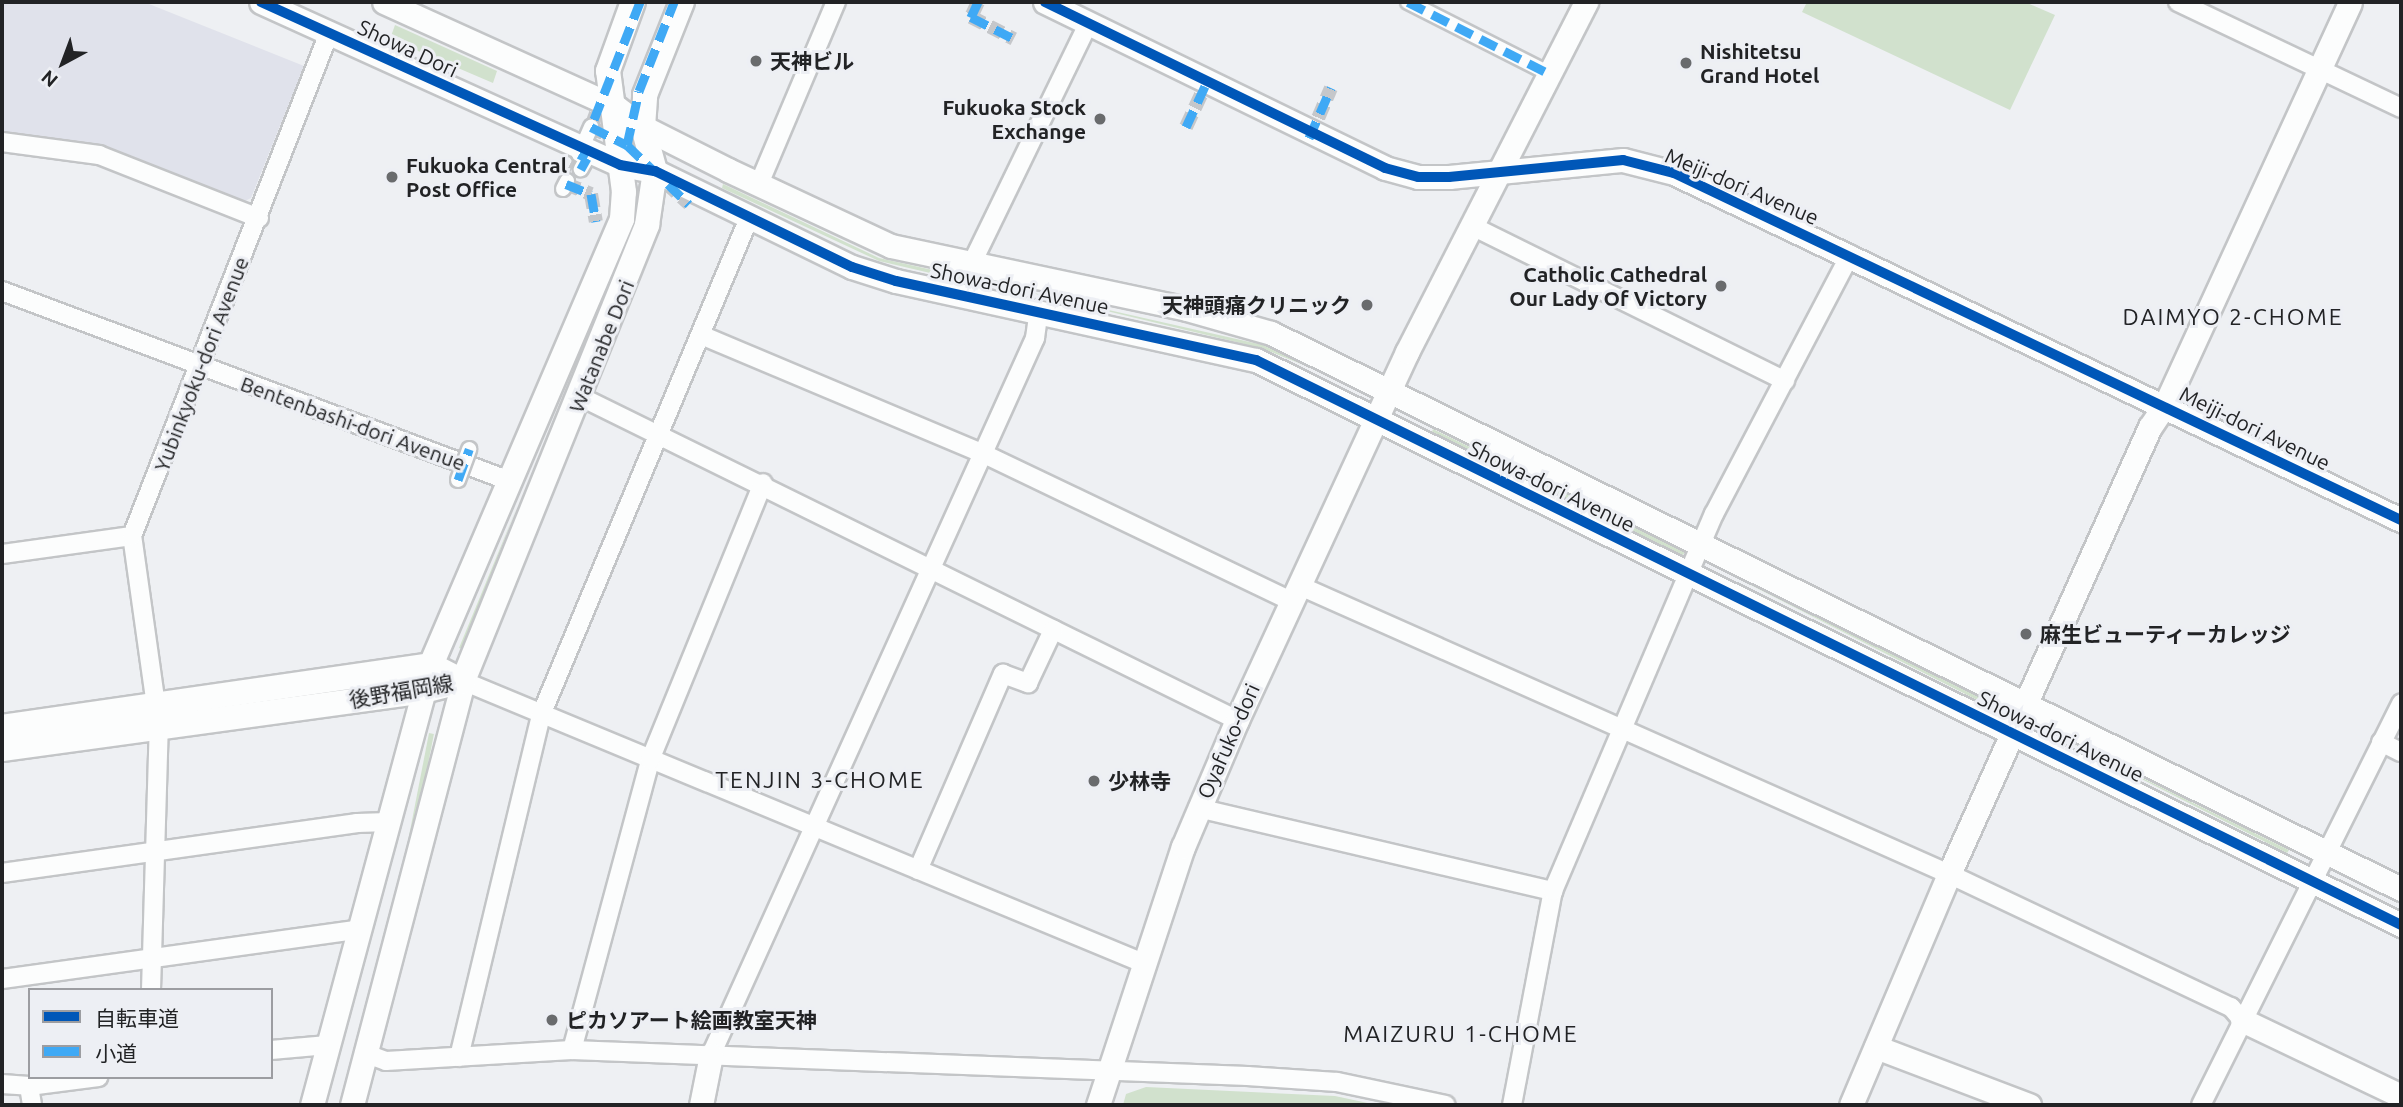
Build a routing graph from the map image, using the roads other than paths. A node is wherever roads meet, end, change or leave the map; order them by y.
1 (261, 2) edge
2 (384, 2) edge
3 (633, 2) edge
4 (682, 2) edge
5 (836, 2) edge
6 (1045, 2) edge
7 (1408, 2) edge
8 (1586, 2) edge
9 (2178, 2) edge
10 (2350, 2) edge
11 (300, 10) edge
12 (1088, 23) junction
13 (329, 33) junction
14 (2322, 68) junction
15 (1550, 74) junction
16 (615, 107) junction
17 (2401, 108) edge
18 (591, 127) dead end
19 (643, 127) junction
20 (2, 142) edge
21 (579, 160) dead end
22 (620, 165) junction
23 (654, 171) junction
24 (1502, 172) junction
25 (759, 184) junction
26 (259, 218) junction
27 (749, 218) junction
28 (1474, 227) junction
29 (1850, 255) junction
30 (972, 263) junction
31 (7, 292) edge
32 (1039, 312) junction
33 (701, 335) junction
34 (200, 366) junction
35 (1785, 381) junction
36 (1389, 390) junction
37 (581, 397) junction
38 (2165, 405) junction
39 (1375, 419) junction
40 (662, 435) junction
41 (469, 449) dead end
42 (984, 454) junction
43 (508, 480) junction
44 (458, 481) dead end
45 (762, 483) junction
46 (2401, 520) edge
47 (132, 536) junction
48 (1702, 544) junction
49 (2, 554) edge
50 (933, 569) junction
51 (1689, 575) junction
52 (1294, 593) junction
53 (1054, 630) junction
54 (430, 665) junction
55 (463, 681) junction
56 (423, 691) junction
57 (2401, 703) edge
58 (2028, 705) junction
59 (157, 715) junction
60 (541, 715) junction
61 (1237, 720) junction
62 (2, 727) edge
63 (1624, 729) junction
64 (2014, 734) junction
65 (2381, 743) junction
66 (2, 749) edge
67 (2401, 752) edge
68 (650, 760) junction
69 (1198, 808) junction
70 (389, 822) junction
71 (815, 828) junction
72 (156, 851) junction
73 (2326, 853) junction
74 (918, 870) junction
75 (2, 873) edge
76 (1949, 874) junction
77 (2311, 881) junction
78 (2401, 889) edge
79 (1553, 891) junction
80 (2401, 925) edge
81 (361, 929) junction
82 (151, 957) junction
83 (1143, 963) junction
84 (2, 979) edge
85 (151, 988) edge
86 (2242, 1020) junction
87 (328, 1045) junction
88 (1876, 1047) junction
89 (572, 1050) junction
90 (273, 1051) edge
91 (364, 1053) junction
92 (711, 1055) junction
93 (459, 1057) junction
94 (1108, 1070) junction
95 (83, 1079) edge
96 (2, 1084) edge
97 (29, 1086) junction
98 (2401, 1096) edge
99 (1407, 1101) edge
100 (706, 1104) edge
101 (32, 1105) edge
102 (312, 1105) edge
103 (352, 1105) edge
104 (1098, 1105) edge
105 (1446, 1105) edge
106 (1512, 1105) edge
107 (1851, 1105) edge
108 (2029, 1105) edge
109 (2201, 1105) edge

1 - 11 street, Showa Dori
2 - 16 street, Showa-dori Avenue
3 - 16 main road, Watanabe Dori
4 - 19 main road, Watanabe Dori
5 - 25 street
6 - 12 street, Meiji-dori Avenue
7 - 15 street
8 - 15 street, Oyafuko-dori
9 - 14 street
10 - 14 street
11 - 13 street, Showa Dori
12 - 24 street, Meiji-dori Avenue
12 - 30 street
13 - 22 street
13 - 26 street, Yubinkyoku-dori Avenue
14 - 17 street
14 - 38 street
15 - 24 street, Oyafuko-dori
16 - 19 street, Showa-dori Avenue
16 - 22 main road, Watanabe Dori
18 - 21 street
19 - 23 main road, Watanabe Dori
19 - 25 street, Showa-dori Avenue
20 - 26 street
22 - 23 street, Showa-dori Avenue
22 - 43 main road, Watanabe Dori
23 - 27 street, Showa-dori Avenue
23 - 37 main road, Watanabe Dori
24 - 28 street, Oyafuko-dori
24 - 29 street, Meiji-dori Avenue
25 - 30 street, Showa-dori Avenue
26 - 34 street, Yubinkyoku-dori Avenue
27 - 32 street, Showa-dori Avenue
27 - 33 street
28 - 35 street
28 - 36 street, Oyafuko-dori
29 - 35 street
29 - 38 street, Meiji-dori Avenue
30 - 36 street, Showa-dori Avenue
31 - 34 street, Bentenbashi-dori Avenue
32 - 39 street, Showa-dori Avenue
32 - 42 street
33 - 40 street
33 - 42 street
34 - 43 street, Bentenbashi-dori Avenue
34 - 47 street, Yubinkyoku-dori Avenue
35 - 48 street
36 - 39 street, Oyafuko-dori
36 - 48 street, Showa-dori Avenue
37 - 40 street
37 - 55 main road, Watanabe Dori
38 - 46 street, Meiji-dori Avenue
38 - 58 street
39 - 51 street, Showa-dori Avenue
39 - 52 street, Oyafuko-dori
40 - 45 street
40 - 60 street
41 - 44 street, bridge
42 - 50 street
42 - 52 street
43 - 54 main road, Watanabe Dori
45 - 50 street
45 - 68 street
47 - 49 street
47 - 59 street, Yubinkyoku-dori Avenue
48 - 51 street
48 - 58 street, Showa-dori Avenue
50 - 53 street
50 - 71 street
51 - 63 street
51 - 64 street, Showa-dori Avenue
52 - 61 street, Oyafuko-dori
52 - 63 street
53 - 61 street
53 - 74 street
54 - 55 main road, 後野福岡線
54 - 56 street
54 - 59 main road, 後野福岡線
55 - 56 main road, 後野福岡線
55 - 60 street
55 - 91 street
56 - 59 main road, 後野福岡線
56 - 70 street
57 - 65 street
58 - 64 street
58 - 73 street, Showa-dori Avenue
59 - 62 main road, 後野福岡線
59 - 66 main road, 後野福岡線
59 - 72 street, Yubinkyoku-dori Avenue
60 - 68 street
60 - 93 street
61 - 69 street, Oyafuko-dori
63 - 76 street
63 - 79 street
64 - 76 street
64 - 77 street, Showa-dori Avenue
65 - 67 street
65 - 73 street
68 - 71 street
68 - 89 street
69 - 79 street
69 - 83 street, Oyafuko-dori
70 - 72 street
70 - 81 street
71 - 74 street
71 - 92 street
72 - 75 street
72 - 82 street, Yubinkyoku-dori Avenue
73 - 77 street
73 - 78 street, Showa-dori Avenue
74 - 83 street
76 - 86 street
76 - 88 street
77 - 80 street, Showa-dori Avenue
77 - 86 street
79 - 106 street
81 - 82 street
81 - 87 street
82 - 84 street
82 - 85 street, Yubinkyoku-dori Avenue
83 - 94 street, Oyafuko-dori
86 - 98 street
86 - 109 street
87 - 90 street
87 - 102 street
88 - 107 street
88 - 108 street
89 - 92 street
89 - 93 street
91 - 93 street
91 - 103 street
92 - 94 street
92 - 100 street
94 - 99 street
94 - 104 street, Oyafuko-dori
95 - 97 street
96 - 97 street
97 - 101 street
99 - 105 street

